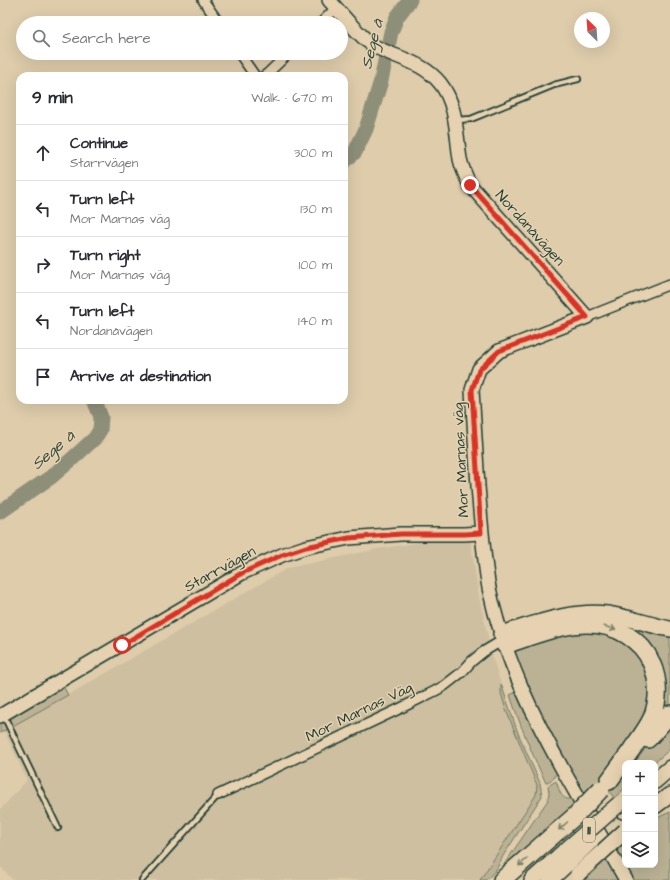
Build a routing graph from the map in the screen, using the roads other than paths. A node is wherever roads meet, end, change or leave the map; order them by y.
1 (203, 0) edge
2 (332, 4) edge
3 (214, 16) edge
4 (325, 16) edge
5 (343, 16) edge
6 (348, 22) edge
7 (244, 60) edge
8 (282, 60) edge
9 (252, 72) edge
10 (269, 72) edge
11 (578, 79) dead end
12 (455, 120) junction
13 (670, 284) edge
14 (587, 317) junction
15 (481, 533) junction
16 (670, 629) edge
17 (503, 640) junction
18 (670, 714) edge
19 (2, 715) edge
20 (670, 759) edge
21 (630, 760) edge
22 (622, 768) edge
23 (670, 768) edge
24 (658, 769) edge
25 (658, 778) edge
26 (605, 785) junction
27 (218, 795) joint
28 (670, 795) edge
29 (658, 804) edge
30 (622, 807) edge
31 (670, 808) edge
32 (658, 813) edge
33 (58, 828) dead end
34 (623, 832) edge
35 (569, 868) edge
36 (142, 880) edge
37 (502, 880) edge
38 (532, 880) edge
39 (550, 880) edge
40 (626, 880) edge

1 - 3 street
2 - 4 street
2 - 5 street, Nordanåvägen
6 - 12 street, Nordanåvägen
7 - 9 street
8 - 10 street
11 - 12 lane
12 - 14 street, Nordanåvägen
13 - 14 street
14 - 15 street, Mor Marnas väg
15 - 17 street, Mor Marnas väg
15 - 19 street, Starrvägen
16 - 17 main road
17 -> 26 highway
17 - 27 street, Mor Marnas Väg
17 - 40 street, Mor Marnas väg
18 - 21 highway
19 - 33 lane
20 - 24 main road
22 - 26 highway
23 - 25 main road
26 -> 37 highway, bridge
27 - 36 lane
28 - 29 main road
30 - 35 main road, 11, bridge
31 - 32 main road
34 - 35 main road, bridge
35 - 38 main road, 11
35 - 39 main road, 11

